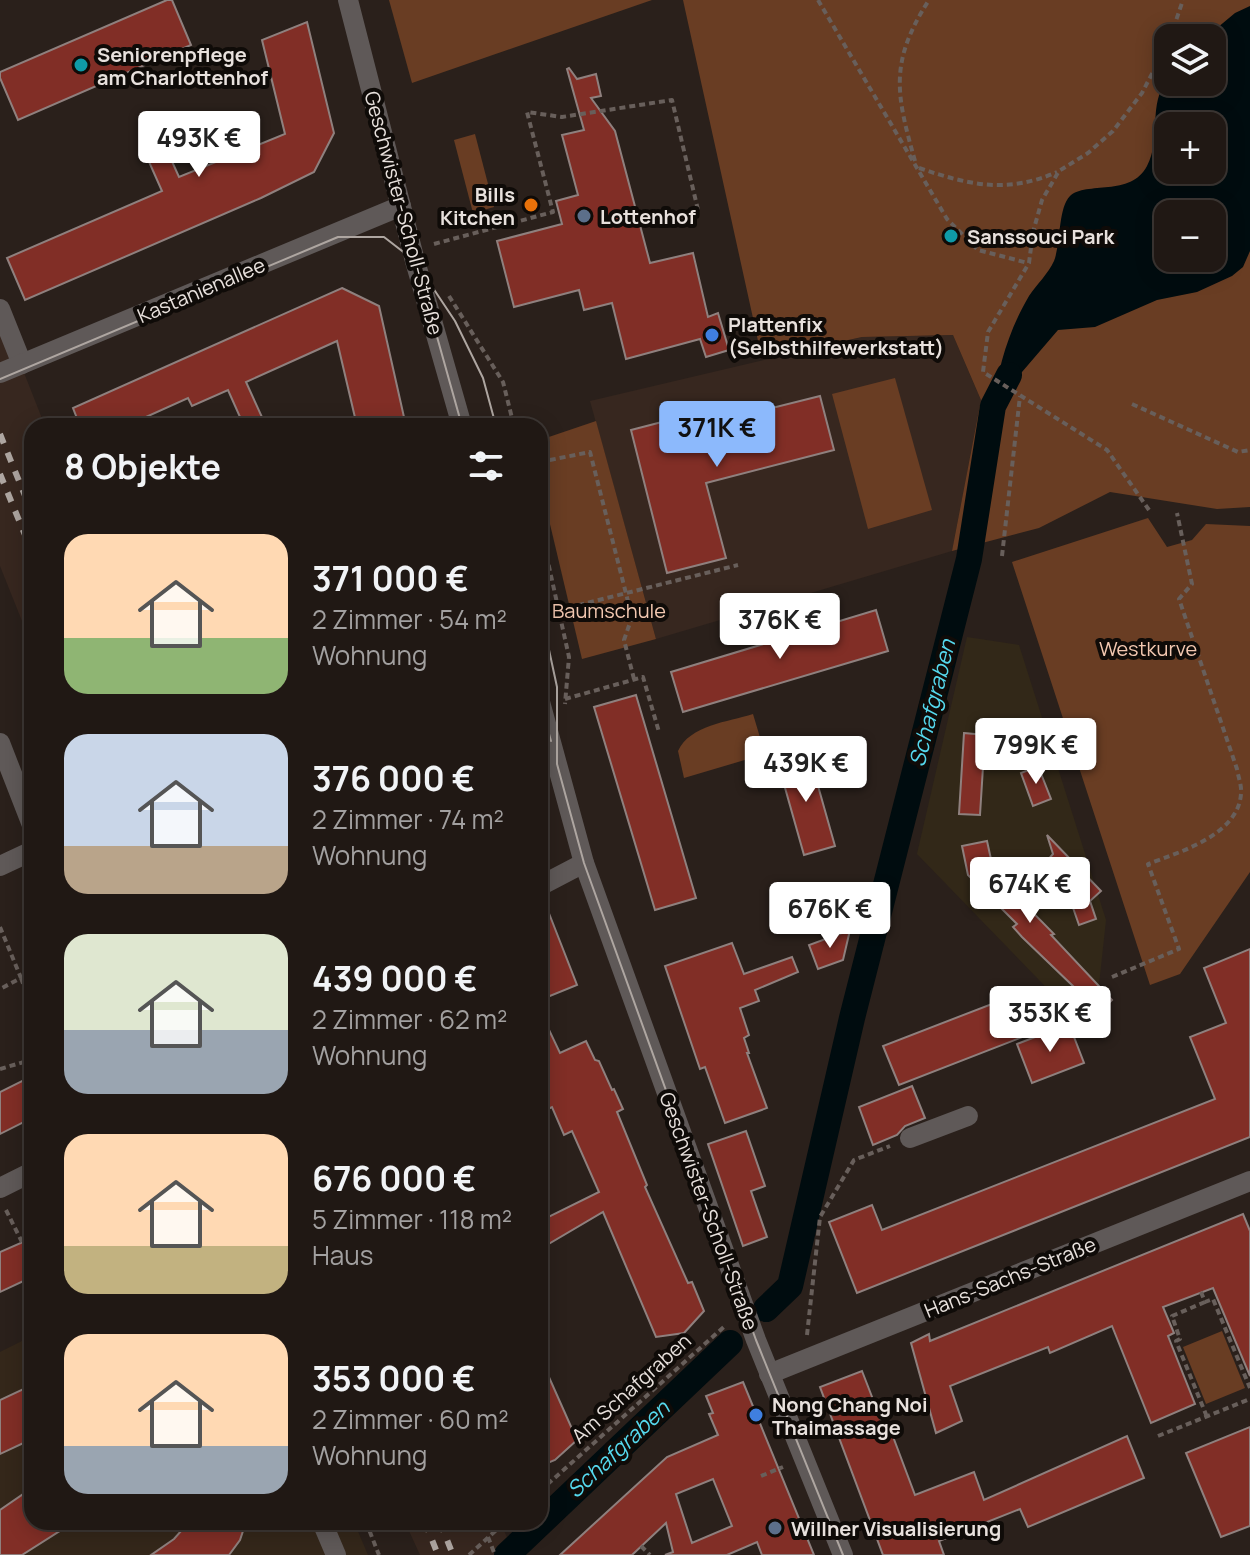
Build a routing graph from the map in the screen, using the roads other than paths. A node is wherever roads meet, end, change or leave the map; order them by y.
1 (348, 0) edge
2 (401, 206) junction
3 (0, 309) edge
4 (22, 364) junction
5 (0, 373) edge
6 (460, 418) edge
7 (548, 731) edge
8 (0, 743) edge
9 (24, 804) edge
10 (24, 855) edge
11 (584, 863) junction
12 (0, 866) edge
13 (548, 882) edge
14 (968, 1116) dead end
15 (910, 1138) road end
16 (24, 1176) edge
17 (1250, 1181) edge
18 (0, 1188) edge
19 (769, 1374) junction
20 (325, 1530) edge
21 (336, 1555) edge
22 (843, 1555) edge

1 - 2 street, Geschwister-Scholl-Straße
2 - 4 street, Kastanienallee
2 - 6 street, Geschwister-Scholl-Straße
3 - 4 street
4 - 5 street, Kastanienallee
7 - 11 street, Geschwister-Scholl-Straße
8 - 9 street
10 - 12 street
11 - 13 street
11 - 19 street, Geschwister-Scholl-Straße
14 - 15 street
16 - 18 street
17 - 19 street, Hans-Sachs-Straße
19 - 22 street, Geschwister-Scholl-Straße
20 - 21 street

